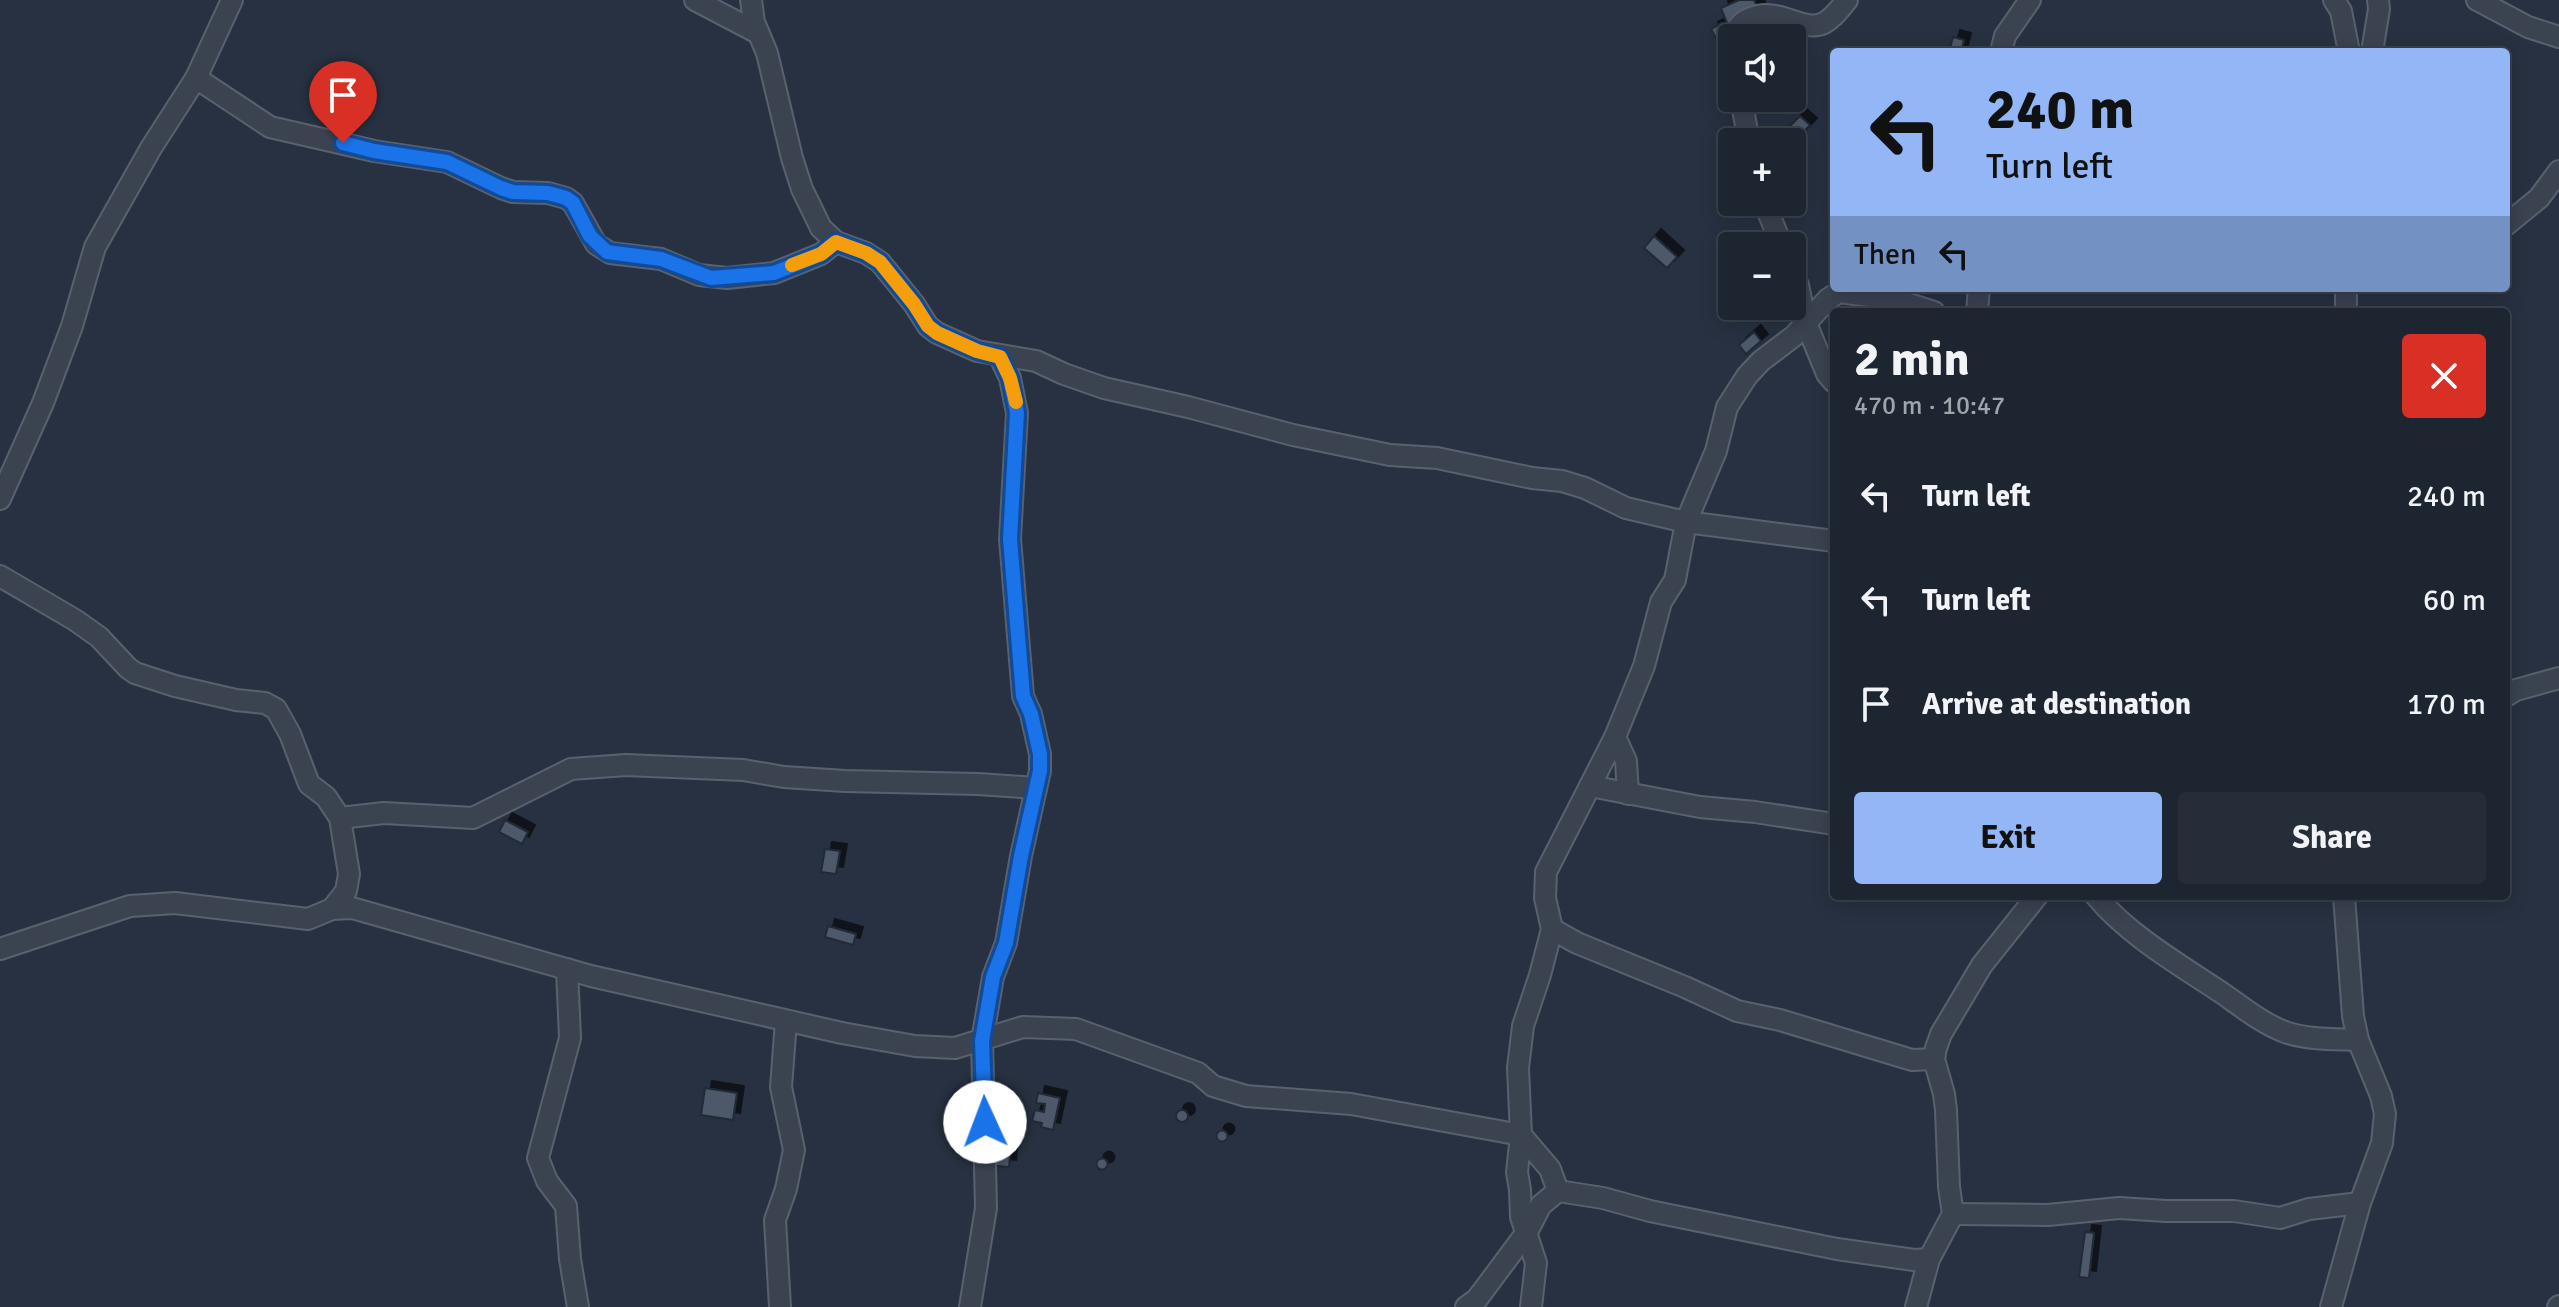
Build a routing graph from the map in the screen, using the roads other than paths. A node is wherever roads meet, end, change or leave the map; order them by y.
1 (232, 0) edge
2 (695, 0) edge
3 (751, 0) edge
4 (1847, 0) edge
5 (2030, 0) edge
6 (2334, 0) edge
7 (2477, 0) edge
8 (2381, 3) edge
9 (1741, 24) edge
10 (1802, 24) edge
11 (1806, 26) edge
12 (758, 33) junction
13 (2559, 37) edge
14 (2002, 48) edge
15 (2348, 48) edge
16 (2373, 48) edge
17 (196, 78) junction
18 (2559, 171) edge
19 (2510, 222) edge
20 (836, 242) junction
21 (1806, 290) edge
22 (1839, 292) edge
23 (1839, 292) edge
24 (1828, 299) junction
25 (1923, 308) edge
26 (1805, 320) edge
27 (1806, 323) junction
28 (1000, 357) junction
29 (1830, 377) edge
30 (0, 499) edge
31 (1686, 522) junction
32 (1830, 540) edge
33 (0, 576) edge
34 (2559, 678) edge
35 (2510, 694) edge
36 (1615, 737) junction
37 (1590, 786) junction
38 (1036, 788) junction
39 (1628, 794) junction
40 (340, 818) junction
41 (1830, 823) edge
42 (2034, 900) edge
43 (2099, 900) edge
44 (2344, 900) edge
45 (332, 909) junction
46 (1552, 929) junction
47 (0, 949) edge
48 (567, 969) junction
49 (786, 1021) junction
50 (2358, 1040) junction
51 (982, 1041) junction
52 (1934, 1059) junction
53 (1521, 1135) junction
54 (1558, 1191) junction
55 (2360, 1203) junction
56 (1953, 1214) junction
57 (1527, 1232) junction
58 (1929, 1259) junction
59 (578, 1307) edge
60 (780, 1307) edge
61 (970, 1307) edge
62 (1466, 1307) edge
63 (1531, 1307) edge
64 (1916, 1307) edge
65 (2331, 1307) edge

1 - 17 street
2 - 12 street
3 - 12 street
4 - 11 street
5 - 14 street
6 - 15 street
7 - 13 street
8 - 16 street
9 - 10 street
12 - 20 street
17 - 20 street
17 - 30 street
18 - 19 street
20 - 28 street
21 - 24 street
22 - 24 street
23 - 25 street
24 - 27 street
26 - 27 street
27 - 29 street
27 - 31 street
28 - 31 street
28 - 38 street
31 - 32 street
31 - 36 street
33 - 40 street
34 - 35 street
36 - 37 street
36 - 39 street
37 - 39 street
37 - 46 street
38 - 40 street
38 - 51 street
39 - 41 street
40 - 45 street
42 - 52 street
43 - 50 street
44 - 50 street
45 - 47 street
45 - 48 street
46 - 52 street
46 - 53 street
48 - 49 street
48 - 59 street
49 - 51 street
49 - 60 street
50 - 55 street
51 - 53 street
51 - 61 street
52 - 56 street
53 - 54 street
53 - 57 street
54 - 57 street
54 - 58 street
55 - 56 street
55 - 65 street
56 - 58 street
57 - 62 street
57 - 63 street
58 - 64 street

